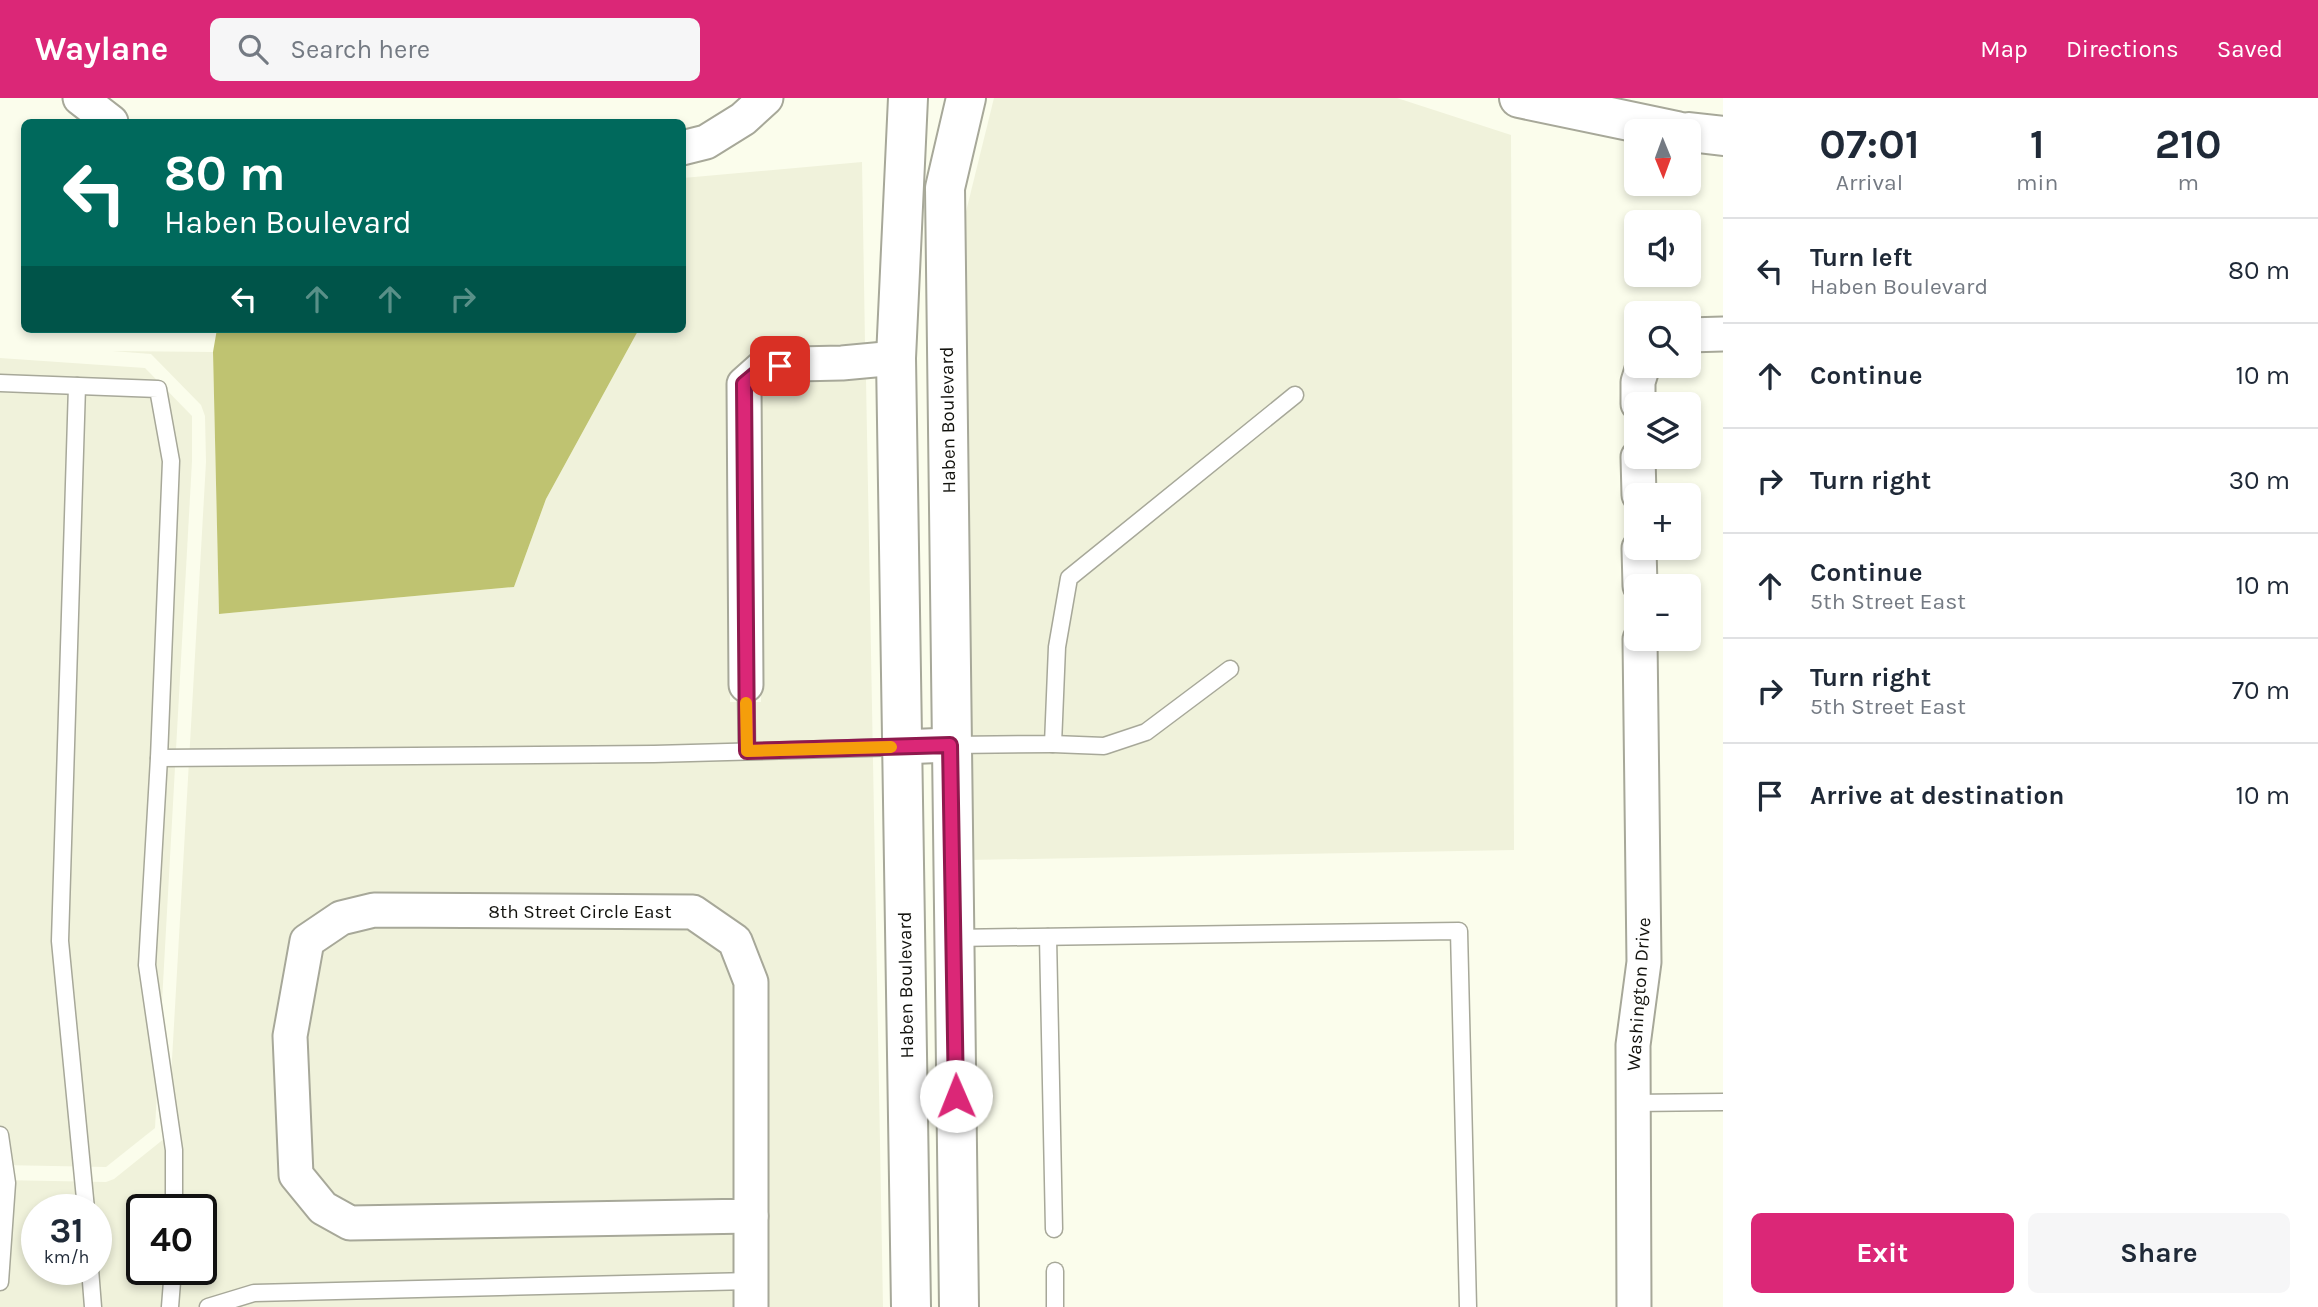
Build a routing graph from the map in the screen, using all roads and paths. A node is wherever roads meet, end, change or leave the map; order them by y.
1 (80, 98) edge
2 (766, 98) edge
3 (908, 98) edge
4 (966, 98) edge
5 (1519, 98) edge
6 (107, 119) edge
7 (1624, 120) edge
8 (1701, 133) edge
9 (1723, 136) edge
10 (686, 147) edge
11 (1723, 334) edge
12 (1701, 335) edge
13 (896, 358) junction
14 (0, 383) edge
15 (77, 386) junction
16 (1295, 395) dead end
17 (1640, 651) edge
18 (1230, 669) dead end
19 (746, 685) joint
20 (1053, 744) junction
21 (950, 745) junction
22 (901, 747) junction
23 (747, 751) junction
24 (159, 758) junction
25 (1048, 937) junction
26 (953, 938) junction
27 (1723, 1102) edge
28 (1632, 1104) junction
29 (0, 1135) edge
30 (85, 1194) edge
31 (174, 1194) edge
32 (751, 1216) junction
33 (1054, 1229) dead end
34 (1055, 1271) dead end
35 (0, 1282) edge
36 (91, 1285) edge
37 (172, 1285) edge
38 (751, 1294) edge
39 (93, 1307) edge
40 (170, 1307) edge
41 (208, 1307) edge
42 (911, 1307) edge
43 (958, 1307) edge
44 (1055, 1307) edge
45 (1468, 1307) edge
46 (1634, 1307) edge

1 - 6 street
2 - 10 street
3 - 13 street, Haben Boulevard
4 - 21 street, Haben Boulevard
5 - 7 street
8 - 9 street
11 - 12 street
13 - 19 street
13 - 22 street, Haben Boulevard
14 - 15 lane
15 - 24 lane
15 - 30 lane
16 - 20 lane
17 - 28 street, Washington Drive
18 - 20 lane
19 - 23 lane
20 - 21 lane
21 - 22 street
21 - 26 street, Haben Boulevard
22 - 23 lane
22 - 42 street, Haben Boulevard
23 - 24 lane
24 - 31 lane
25 - 26 lane
25 - 33 lane
25 - 45 lane
26 - 43 street, Haben Boulevard
27 - 28 lane
28 - 46 street, Washington Drive
29 - 35 lane
32 - 32 street, 8th Street Circle East
32 - 38 street, 8th Street Circle East
34 - 44 lane
36 - 39 lane
37 - 40 lane
38 - 41 lane

